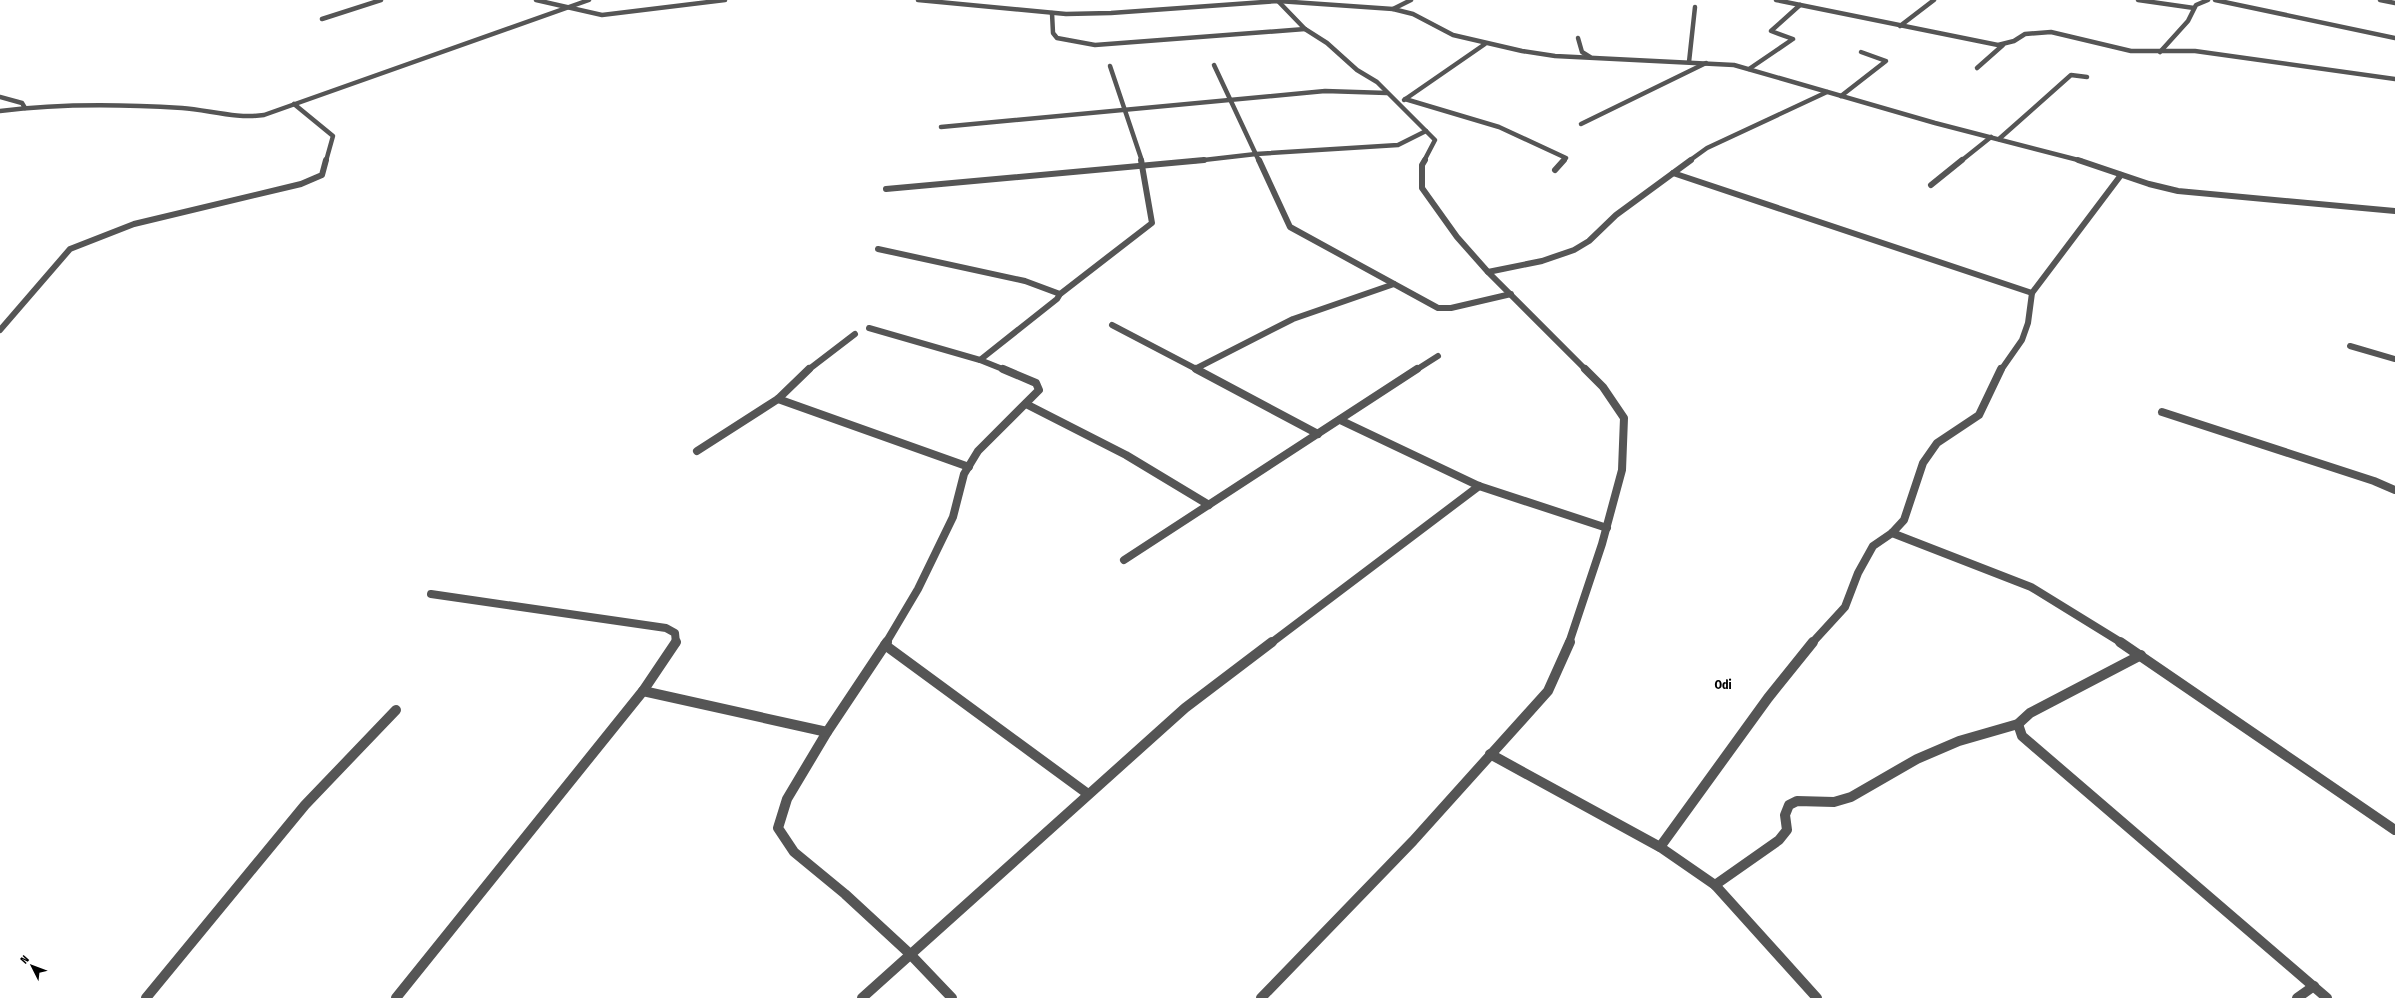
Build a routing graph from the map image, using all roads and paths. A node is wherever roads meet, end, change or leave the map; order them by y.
1 (381, 0) edge
2 (536, 0) edge
3 (589, 0) edge
4 (724, 0) edge
5 (918, 0) edge
6 (1411, 0) edge
7 (1776, 0) edge
8 (1934, 0) edge
9 (2138, 0) edge
10 (2208, 0) edge
11 (2215, 0) edge
12 (2380, 0) edge
13 (941, 1) edge
14 (1277, 1) edge
15 (2395, 3) edge
16 (1800, 5) junction
17 (1695, 7) dead end
18 (568, 8) junction
19 (2194, 8) junction
20 (1393, 9) junction
21 (1052, 13) junction
22 (322, 19) dead end
23 (1900, 26) junction
24 (1305, 29) junction
25 (1578, 38) dead end
26 (2395, 38) edge
27 (1485, 44) junction
28 (2003, 45) junction
29 (1861, 52) dead end
30 (2160, 52) junction
31 (1591, 57) junction
32 (1689, 62) junction
33 (1706, 63) junction
34 (1214, 65) dead end
35 (1110, 66) dead end
36 (1977, 68) dead end
37 (1749, 69) junction
38 (2087, 77) dead end
39 (2395, 79) edge
40 (1387, 92) junction
41 (1827, 92) junction
42 (1841, 96) junction
43 (0, 97) edge
44 (1231, 99) junction
45 (1402, 101) junction
46 (294, 104) junction
47 (25, 108) junction
48 (1124, 108) junction
49 (0, 111) edge
50 (1581, 124) dead end
51 (941, 127) dead end
52 (1426, 131) junction
53 (1990, 137) junction
54 (1999, 139) junction
55 (1256, 154) junction
56 (1145, 167) junction
57 (1555, 170) dead end
58 (1673, 173) junction
59 (2121, 175) junction
60 (1931, 185) dead end
61 (886, 189) dead end
62 (2395, 211) edge
63 (878, 249) dead end
64 (1488, 272) junction
65 (1394, 284) junction
66 (1060, 294) junction
67 (1511, 294) junction
68 (2032, 294) junction
69 (1112, 326) dead end
70 (869, 328) dead end
71 (0, 330) edge
72 (855, 334) dead end
73 (2350, 346) dead end
74 (1438, 356) dead end
75 (2395, 359) edge
76 (980, 360) junction
77 (1195, 369) junction
78 (778, 399) junction
79 (1026, 404) junction
80 (2162, 412) dead end
81 (1340, 420) junction
82 (1318, 434) junction
83 (697, 451) dead end
84 (969, 467) junction
85 (1479, 486) junction
86 (2395, 490) edge
87 (1209, 505) junction
88 (1607, 528) junction
89 (1892, 533) junction
90 (1124, 560) dead end
91 (431, 594) dead end
92 (885, 645) junction
93 (2141, 654) junction
94 (643, 691) junction
95 (396, 710) dead end
96 (2018, 724) junction
97 (828, 732) junction
98 (1490, 754) junction
99 (1088, 794) junction
100 (2395, 830) edge
101 (1660, 847) junction
102 (1714, 885) junction
103 (910, 954) junction
104 (2314, 986) junction
105 (146, 998) edge
106 (396, 998) edge
107 (862, 998) edge
108 (952, 998) edge
109 (1261, 998) edge
110 (1817, 998) edge
111 (2297, 998) edge
112 (2327, 998) edge

1 - 22 street
2 - 18 street
3 - 18 street
4 - 18 street
5 - 13 street
6 - 20 street
7 - 16 street
8 - 23 street
9 - 19 street
10 - 19 street
11 - 26 street
12 - 15 street
13 - 21 street
14 - 20 street
14 - 21 street
14 - 24 street
16 - 23 street
16 - 37 street
17 - 32 street
18 - 46 street
19 - 30 street
20 - 27 street
21 - 24 street
23 - 28 street
24 - 40 street
25 - 31 street
27 - 31 street
27 - 45 street
28 - 30 street
28 - 36 street
29 - 42 street
30 - 39 street
31 - 32 street
32 - 33 street
33 - 37 street
33 - 50 street
34 - 44 street
35 - 48 street
37 - 41 street
38 - 54 street
40 - 44 street
40 - 45 street
41 - 42 street
41 - 58 street
42 - 53 street
43 - 47 street
44 - 48 street
44 - 55 street
45 - 52 street
45 - 57 street
46 - 47 street
46 - 71 street
47 - 49 street
48 - 51 street
48 - 56 street
52 - 55 street
52 - 64 street
53 - 54 street
53 - 60 street
54 - 59 street
55 - 56 street
55 - 65 street
56 - 61 street
56 - 66 street
58 - 64 street
58 - 68 street
59 - 62 street
59 - 68 street
63 - 66 street
64 - 67 street
65 - 67 street
65 - 77 street
66 - 76 street
67 - 88 street
68 - 89 street
69 - 77 street
70 - 76 street
72 - 78 street
73 - 75 street
74 - 81 street
76 - 79 street
77 - 82 street
78 - 83 street
78 - 84 street
79 - 84 street
79 - 87 street
80 - 86 street
81 - 82 street
81 - 85 street
82 - 87 street
84 - 92 street
85 - 88 street
85 - 99 street
87 - 90 street
88 - 98 street
89 - 93 street
89 - 101 street
91 - 94 street
92 - 97 street
92 - 99 street
93 - 96 street
93 - 100 street
94 - 97 street
94 - 106 street
95 - 105 street
96 - 102 street
96 - 104 street
97 - 103 street
98 - 101 street
98 - 109 street
99 - 103 street
101 - 102 street
102 - 110 street
103 - 107 street
103 - 108 street
104 - 111 street
104 - 112 street

